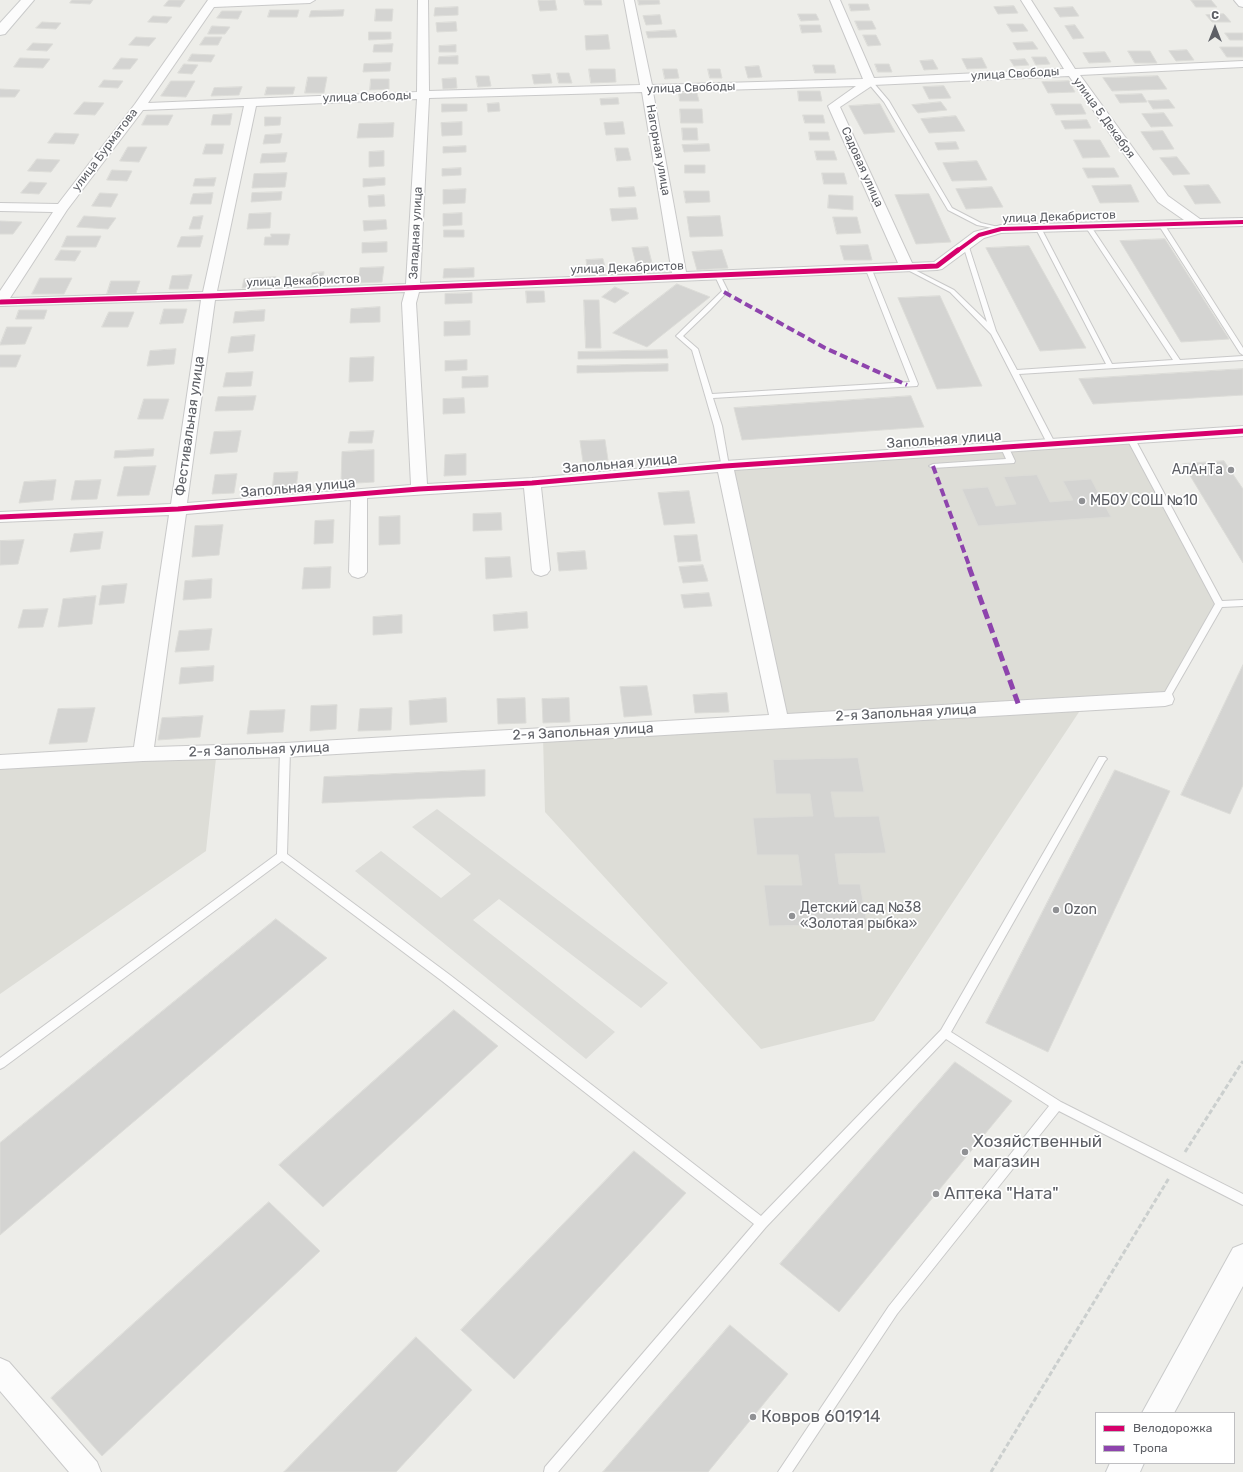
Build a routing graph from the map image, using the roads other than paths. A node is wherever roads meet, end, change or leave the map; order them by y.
1 (28, 0) edge
2 (310, 0) edge
3 (423, 0) edge
4 (629, 0) edge
5 (835, 0) edge
6 (1026, 0) edge
7 (1239, 0) edge
8 (211, 2) edge
9 (1243, 4) edge
10 (0, 31) edge
11 (1243, 64) edge
12 (1071, 71) junction
13 (870, 82) junction
14 (647, 89) junction
15 (423, 95) junction
16 (251, 101) junction
17 (138, 107) junction
18 (0, 207) edge
19 (62, 208) junction
20 (1243, 222) edge
21 (1197, 223) junction
22 (1161, 224) junction
23 (1088, 226) junction
24 (1038, 227) junction
25 (1001, 229) junction
26 (966, 245) junction
27 (907, 268) junction
28 (869, 270) junction
29 (718, 276) junction
30 (680, 277) junction
31 (413, 287) junction
32 (209, 296) junction
33 (0, 302) edge
34 (994, 333) junction
35 (1243, 353) edge
36 (1243, 358) edge
37 (1178, 362) junction
38 (1110, 366) junction
39 (1016, 372) junction
40 (709, 396) junction
41 (1243, 431) edge
42 (1132, 439) junction
43 (1052, 445) junction
44 (1005, 448) junction
45 (725, 466) junction
46 (933, 466) dead end
47 (532, 483) junction
48 (419, 489) junction
49 (360, 495) junction
50 (178, 509) junction
51 (0, 517) edge
52 (541, 570) dead end
53 (358, 572) dead end
54 (1243, 603) edge
55 (1219, 604) junction
56 (1165, 699) joint
57 (779, 720) junction
58 (284, 750) junction
59 (143, 754) junction
60 (1102, 759) dead end
61 (0, 762) edge
62 (282, 856) junction
63 (945, 1033) junction
64 (0, 1064) edge
65 (1057, 1105) junction
66 (1243, 1200) edge
67 (762, 1223) junction
68 (1243, 1258) edge
69 (0, 1371) edge
70 (1158, 1412) edge
71 (79, 1469) edge
72 (550, 1472) edge
73 (784, 1472) edge

1 - 10 main road
2 - 8 street
3 - 15 street, Западная улица
4 - 14 street, Нагорная улица
5 - 13 street
6 - 12 street, улица 5 Декабря
7 - 9 street
8 - 17 street, улица Бурматова
11 - 12 street, улица Свободы
12 - 13 street, улица Свободы
12 - 21 street, улица 5 Декабря
13 - 14 street, улица Свободы
13 - 25 lane
13 - 27 street, Садовая улица
14 - 15 street, улица Свободы
14 - 30 street, Нагорная улица
15 - 16 street, улица Свободы
15 - 31 street, Западная улица
16 - 17 street, улица Свободы
16 - 32 street, Фестивальная улица
17 - 19 street, улица Бурматова
18 - 19 street
19 - 33 street, улица Бурматова
20 - 21 street, улица Декабристов
21 - 22 street, улица Декабристов
22 - 23 street, улица Декабристов
22 - 35 lane
23 - 24 street, улица Декабристов
23 - 37 lane
24 - 25 street, улица Декабристов
24 - 38 lane
25 - 26 street, улица Декабристов
26 - 27 street, улица Декабристов
26 - 34 lane
27 - 28 street, улица Декабристов
27 - 34 lane
28 - 29 street, улица Декабристов
28 - 40 lane
29 - 30 street, улица Декабристов
29 - 40 lane
30 - 31 street, улица Декабристов
31 - 32 street, улица Декабристов
31 - 48 street, Западная улица
32 - 33 street, улица Декабристов
32 - 50 street, Фестивальная улица
34 - 39 lane
36 - 37 lane
37 - 38 lane
38 - 39 lane
39 - 43 lane
40 - 45 lane
41 - 42 street, Запольная улица
42 - 43 street, Запольная улица
42 - 55 lane
43 - 44 street, Запольная улица
44 - 45 street, Запольная улица
44 - 46 lane
45 - 47 street, Запольная улица
45 - 57 street
47 - 48 street, Запольная улица
47 - 52 street
48 - 49 street, Запольная улица
49 - 50 street, Запольная улица
49 - 53 street
50 - 51 street, Запольная улица
50 - 59 street, Фестивальная улица
54 - 55 lane
55 - 56 lane
56 - 57 street, 2-я Запольная улица
57 - 58 street, 2-я Запольная улица
58 - 59 street, 2-я Запольная улица
58 - 62 lane
59 - 61 street, 2-я Запольная улица
60 - 63 lane
62 - 64 lane
62 - 67 lane
63 - 65 lane
63 - 67 lane
65 - 66 lane
65 - 73 lane
67 - 72 lane
68 - 70 main road
69 - 71 street

